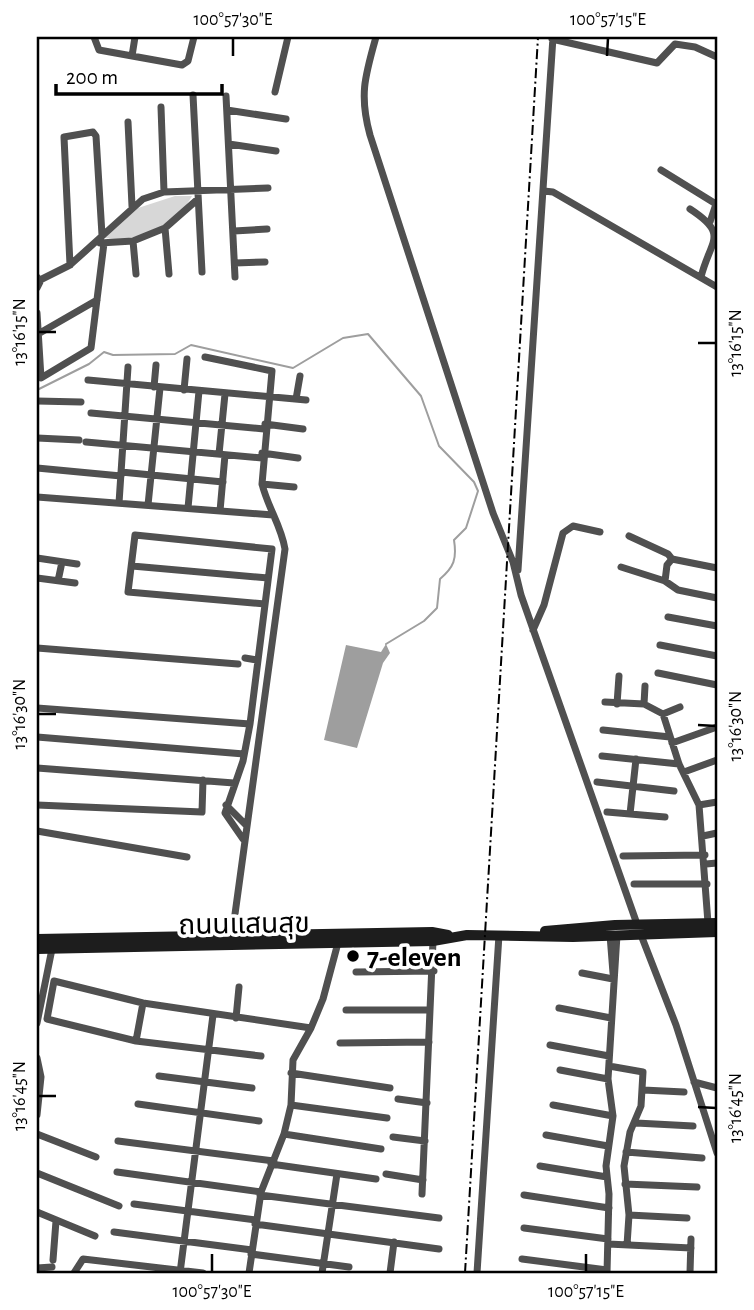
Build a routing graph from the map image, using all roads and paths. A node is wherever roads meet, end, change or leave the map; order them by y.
1 (94, 37) edge
2 (135, 37) edge
3 (194, 37) edge
4 (288, 37) edge
5 (376, 37) edge
6 (552, 38) edge
7 (132, 56) junction
8 (717, 57) edge
9 (275, 92) dead end
10 (193, 95) dead end
11 (226, 96) dead end
12 (161, 107) dead end
13 (228, 110) junction
14 (286, 119) dead end
15 (128, 121) dead end
16 (229, 144) junction
17 (276, 151) dead end
18 (661, 170) dead end
19 (268, 188) dead end
20 (232, 190) junction
21 (544, 191) junction
22 (164, 192) junction
23 (197, 196) junction
24 (132, 206) junction
25 (690, 209) dead end
26 (710, 222) junction
27 (166, 228) junction
28 (267, 229) dead end
29 (234, 231) junction
30 (101, 240) junction
31 (134, 241) junction
32 (265, 262) dead end
33 (235, 263) junction
34 (70, 265) junction
35 (202, 272) dead end
36 (136, 274) dead end
37 (169, 274) dead end
38 (236, 277) dead end
39 (701, 277) junction
40 (38, 281) edge
41 (717, 287) edge
42 (97, 300) junction
43 (37, 313) edge
44 (38, 331) edge
45 (205, 357) dead end
46 (187, 359) dead end
47 (38, 363) edge
48 (156, 365) dead end
49 (128, 367) dead end
50 (300, 376) dead end
51 (88, 380) dead end
52 (127, 385) junction
53 (157, 388) junction
54 (184, 390) junction
55 (199, 391) junction
56 (225, 394) junction
57 (269, 396) junction
58 (296, 399) junction
59 (306, 400) dead end
60 (37, 401) edge
61 (81, 402) dead end
62 (91, 413) dead end
63 (125, 416) junction
64 (157, 419) junction
65 (196, 423) junction
66 (222, 425) junction
67 (265, 426) junction
68 (303, 429) dead end
69 (37, 438) edge
70 (123, 445) junction
71 (154, 448) junction
72 (193, 452) junction
73 (222, 455) junction
74 (262, 456) junction
75 (298, 458) dead end
76 (37, 468) edge
77 (121, 474) junction
78 (151, 475) junction
79 (191, 479) junction
80 (223, 482) junction
81 (262, 484) junction
82 (294, 487) dead end
83 (37, 498) edge
84 (119, 503) junction
85 (148, 505) junction
86 (188, 508) junction
87 (220, 511) junction
88 (273, 515) junction
89 (600, 532) dead end
90 (629, 536) dead end
91 (37, 558) edge
92 (672, 558) junction
93 (62, 562) junction
94 (77, 564) dead end
95 (132, 566) junction
96 (621, 567) dead end
97 (717, 568) edge
98 (37, 578) edge
99 (268, 578) junction
100 (518, 578) junction
101 (58, 581) junction
102 (665, 581) junction
103 (75, 583) dead end
104 (717, 597) edge
105 (265, 604) junction
106 (668, 617) dead end
107 (717, 626) edge
108 (533, 630) junction
109 (660, 645) dead end
110 (37, 648) edge
111 (717, 656) edge
112 (257, 660) junction
113 (658, 673) dead end
114 (619, 676) dead end
115 (717, 685) edge
116 (645, 686) dead end
117 (605, 702) dead end
118 (617, 704) junction
119 (644, 705) junction
120 (680, 707) dead end
121 (37, 708) edge
122 (663, 714) junction
123 (250, 724) junction
124 (717, 727) edge
125 (603, 730) dead end
126 (37, 737) edge
127 (671, 740) junction
128 (244, 754) junction
129 (602, 756) dead end
130 (636, 759) junction
131 (717, 760) edge
132 (679, 764) junction
133 (37, 768) edge
134 (684, 772) junction
135 (203, 780) junction
136 (597, 782) dead end
137 (234, 783) junction
138 (633, 787) junction
139 (674, 791) dead end
140 (717, 802) edge
141 (37, 805) edge
142 (226, 805) junction
143 (699, 805) junction
144 (607, 812) dead end
145 (630, 814) junction
146 (665, 817) dead end
147 (246, 825) junction
148 (37, 831) edge
149 (717, 833) edge
150 (703, 836) junction
151 (244, 840) junction
152 (705, 855) junction
153 (623, 856) dead end
154 (187, 857) dead end
155 (717, 863) edge
156 (706, 864) junction
157 (634, 884) dead end
158 (707, 884) junction
159 (717, 895) edge
160 (708, 897) junction
161 (713, 923) edge
162 (639, 929) junction
163 (614, 932) junction
164 (717, 932) edge
165 (499, 935) junction
166 (232, 936) junction
167 (452, 936) junction
168 (37, 939) edge
169 (339, 939) junction
170 (433, 941) junction
171 (37, 949) edge
172 (52, 949) junction
173 (433, 971) junction
174 (356, 972) dead end
175 (582, 973) dead end
176 (613, 976) junction
177 (239, 987) dead end
178 (143, 1003) junction
179 (559, 1008) dead end
180 (346, 1010) dead end
181 (430, 1010) junction
182 (213, 1015) junction
183 (236, 1018) junction
184 (611, 1018) junction
185 (37, 1023) edge
186 (311, 1028) junction
187 (136, 1041) junction
188 (429, 1042) junction
189 (340, 1043) dead end
190 (550, 1045) dead end
191 (208, 1049) junction
192 (261, 1055) dead end
193 (609, 1056) junction
194 (37, 1058) edge
195 (609, 1066) junction
196 (560, 1070) dead end
197 (291, 1073) junction
198 (159, 1076) dead end
199 (608, 1079) junction
200 (204, 1082) junction
201 (694, 1082) junction
202 (252, 1088) dead end
203 (390, 1088) dead end
204 (717, 1088) edge
205 (643, 1090) junction
206 (684, 1092) dead end
207 (398, 1099) dead end
208 (426, 1103) junction
209 (138, 1104) dead end
210 (292, 1105) junction
211 (553, 1105) dead end
212 (200, 1113) junction
213 (37, 1115) edge
214 (613, 1116) junction
215 (387, 1118) dead end
216 (259, 1121) dead end
217 (636, 1123) junction
218 (693, 1126) dead end
219 (285, 1134) junction
220 (37, 1135) edge
221 (546, 1135) dead end
222 (393, 1137) dead end
223 (118, 1141) dead end
224 (425, 1142) junction
225 (608, 1146) junction
226 (381, 1149) dead end
227 (196, 1150) junction
228 (626, 1153) junction
229 (717, 1153) edge
230 (96, 1157) dead end
231 (702, 1158) dead end
232 (272, 1163) junction
233 (540, 1166) dead end
234 (117, 1172) dead end
235 (37, 1173) edge
236 (337, 1174) junction
237 (386, 1174) dead end
238 (607, 1177) junction
239 (376, 1179) dead end
240 (423, 1180) junction
241 (191, 1183) junction
242 (625, 1184) junction
243 (697, 1187) dead end
244 (261, 1194) junction
245 (422, 1194) dead end
246 (524, 1195) dead end
247 (134, 1204) dead end
248 (333, 1204) junction
249 (118, 1206) dead end
250 (609, 1208) junction
251 (188, 1211) junction
252 (37, 1212) edge
253 (629, 1215) junction
254 (687, 1218) dead end
255 (439, 1219) dead end
256 (56, 1221) junction
257 (256, 1222) junction
258 (524, 1228) dead end
259 (114, 1232) dead end
260 (328, 1234) junction
261 (95, 1236) dead end
262 (691, 1239) dead end
263 (184, 1241) junction
264 (608, 1241) junction
265 (394, 1242) junction
266 (627, 1245) junction
267 (691, 1248) junction
268 (439, 1249) dead end
269 (252, 1252) junction
270 (522, 1259) dead end
271 (323, 1264) junction
272 (349, 1267) dead end
273 (37, 1268) edge
274 (607, 1271) edge
275 (180, 1272) edge
276 (74, 1273) edge
277 (203, 1273) edge
278 (249, 1273) edge
279 (322, 1273) edge
280 (390, 1273) edge
281 (477, 1273) edge
282 (690, 1273) edge

1 - 7 street
2 - 7 street
3 - 7 street
4 - 9 street
5 - 100 street
6 - 8 street
6 - 21 street
10 - 23 street
11 - 13 street
12 - 22 street
13 - 14 street
13 - 16 street
15 - 24 street
16 - 17 street
16 - 20 street
18 - 26 street
19 - 20 street
20 - 23 street
20 - 29 street
21 - 39 street
21 - 100 street
22 - 23 street
22 - 24 street
23 - 27 street
23 - 35 street
24 - 30 street
25 - 26 street
26 - 39 street
27 - 31 street
27 - 37 street
28 - 29 street
29 - 33 street
30 - 31 street
30 - 34 street
30 - 34 street
30 - 42 street
31 - 36 street
32 - 33 street
33 - 38 street
34 - 40 street
39 - 41 street
42 - 44 street
42 - 47 street
43 - 44 street
44 - 47 street
45 - 57 street
46 - 54 street
48 - 53 street
49 - 52 street
50 - 58 street
51 - 52 street
52 - 53 street
52 - 63 street
53 - 54 street
53 - 64 street
54 - 55 street
55 - 56 street
55 - 65 street
56 - 57 street
56 - 66 street
57 - 58 street
57 - 67 street
58 - 59 street
60 - 61 street
62 - 63 street
63 - 64 street
63 - 70 street
64 - 65 street
64 - 71 street
65 - 66 street
65 - 72 street
66 - 67 street
66 - 73 street
67 - 68 street
67 - 74 street
69 - 70 street
70 - 71 street
70 - 77 street
71 - 72 street
71 - 78 street
72 - 73 street
72 - 79 street
73 - 74 street
73 - 80 street
74 - 75 street
74 - 81 street
76 - 77 street
77 - 78 street
77 - 84 street
78 - 79 street
78 - 85 street
79 - 80 street
79 - 86 street
80 - 87 street
81 - 82 street
81 - 88 street
83 - 84 street
84 - 85 street
85 - 86 street
86 - 87 street
87 - 88 street
88 - 147 street
89 - 108 street
90 - 92 street
91 - 93 street
92 - 97 street
92 - 102 street
93 - 94 street
93 - 101 street
95 - 99 street
95 - 99 street
95 - 105 street
96 - 102 street
98 - 101 street
99 - 105 street
100 - 108 street
101 - 103 street
102 - 104 street
105 - 112 street
106 - 107 street
108 - 162 street
109 - 111 street
110 - 112 street
112 - 123 street
113 - 115 street
114 - 118 street
116 - 119 street
117 - 118 street
118 - 119 street
119 - 122 street
120 - 122 street
121 - 123 street
122 - 127 street
123 - 128 street
124 - 127 street
125 - 127 street
126 - 128 street
127 - 132 street
128 - 137 street
129 - 130 street
130 - 132 street
130 - 138 street
131 - 134 street
132 - 134 street
133 - 135 street
134 - 143 street
135 - 137 street
135 - 141 street
136 - 138 street
137 - 142 street
138 - 139 street
138 - 145 street
140 - 143 street
142 - 147 street
142 - 151 street
143 - 150 street
144 - 145 street
145 - 146 street
147 - 151 street
148 - 154 street
149 - 150 street
150 - 152 street
151 - 166 street
152 - 153 street
152 - 156 street
155 - 156 street
156 - 158 street
157 - 158 street
158 - 160 street
159 - 160 street
160 - 161 street
161 - 162 main road, ถนนแสนสุข
162 - 163 main road, ถนนแสนสุข
162 - 164 main road, ถนนแสนสุข
162 - 201 street
163 - 165 main road, ถนนแสนสุข
163 - 176 street
165 - 167 main road, ถนนแสนสุข
165 - 281 street
166 - 168 main road, ถนนแสนสุข
166 - 169 main road, ถนนแสนสุข
167 - 169 main road, ถนนแสนสุข
167 - 170 main road, ถนนแสนสุข
169 - 170 main road, ถนนแสนสุข
169 - 172 main road, ถนนแสนสุข
169 - 186 street
170 - 173 street
171 - 172 main road, ถนนแสนสุข
172 - 185 street
173 - 174 street
173 - 181 street
175 - 176 street
176 - 184 street
177 - 183 street
178 - 182 street
178 - 187 street
178 - 187 street
179 - 184 street
180 - 181 street
181 - 188 street
182 - 183 street
182 - 191 street
183 - 186 street
184 - 193 street
186 - 197 street
187 - 191 street
188 - 189 street
188 - 208 street
190 - 193 street
191 - 192 street
191 - 200 street
193 - 195 street
194 - 213 street
195 - 199 street
195 - 205 street
196 - 199 street
197 - 203 street
197 - 210 street
198 - 200 street
199 - 214 street
200 - 202 street
200 - 212 street
201 - 204 street
201 - 229 street
205 - 206 street
205 - 217 street
207 - 208 street
208 - 224 street
209 - 212 street
210 - 215 street
210 - 219 street
211 - 214 street
212 - 216 street
212 - 227 street
214 - 225 street
217 - 218 street
217 - 228 street
219 - 226 street
219 - 232 street
220 - 230 street
221 - 225 street
222 - 224 street
223 - 227 street
224 - 240 street
225 - 238 street
227 - 232 street
227 - 241 street
228 - 231 street
228 - 242 street
232 - 236 street
232 - 244 street
233 - 238 street
234 - 241 street
235 - 249 street
236 - 239 street
236 - 248 street
237 - 240 street
238 - 250 street
240 - 245 street
241 - 244 street
241 - 251 street
242 - 243 street
242 - 253 street
244 - 248 street
244 - 257 street
246 - 250 street
247 - 251 street
248 - 255 street
248 - 260 street
250 - 264 street
251 - 257 street
251 - 263 street
252 - 256 street
253 - 254 street
253 - 266 street
256 - 261 street
256 - 273 street
257 - 260 street
257 - 269 street
258 - 264 street
259 - 263 street
260 - 265 street
260 - 271 street
262 - 267 street
263 - 269 street
263 - 275 street
264 - 266 street
264 - 274 street
265 - 268 street
265 - 280 street
266 - 267 street
267 - 282 street
269 - 271 street
269 - 278 street
270 - 274 street
271 - 272 street
271 - 279 street
275 - 276 street
275 - 277 street

